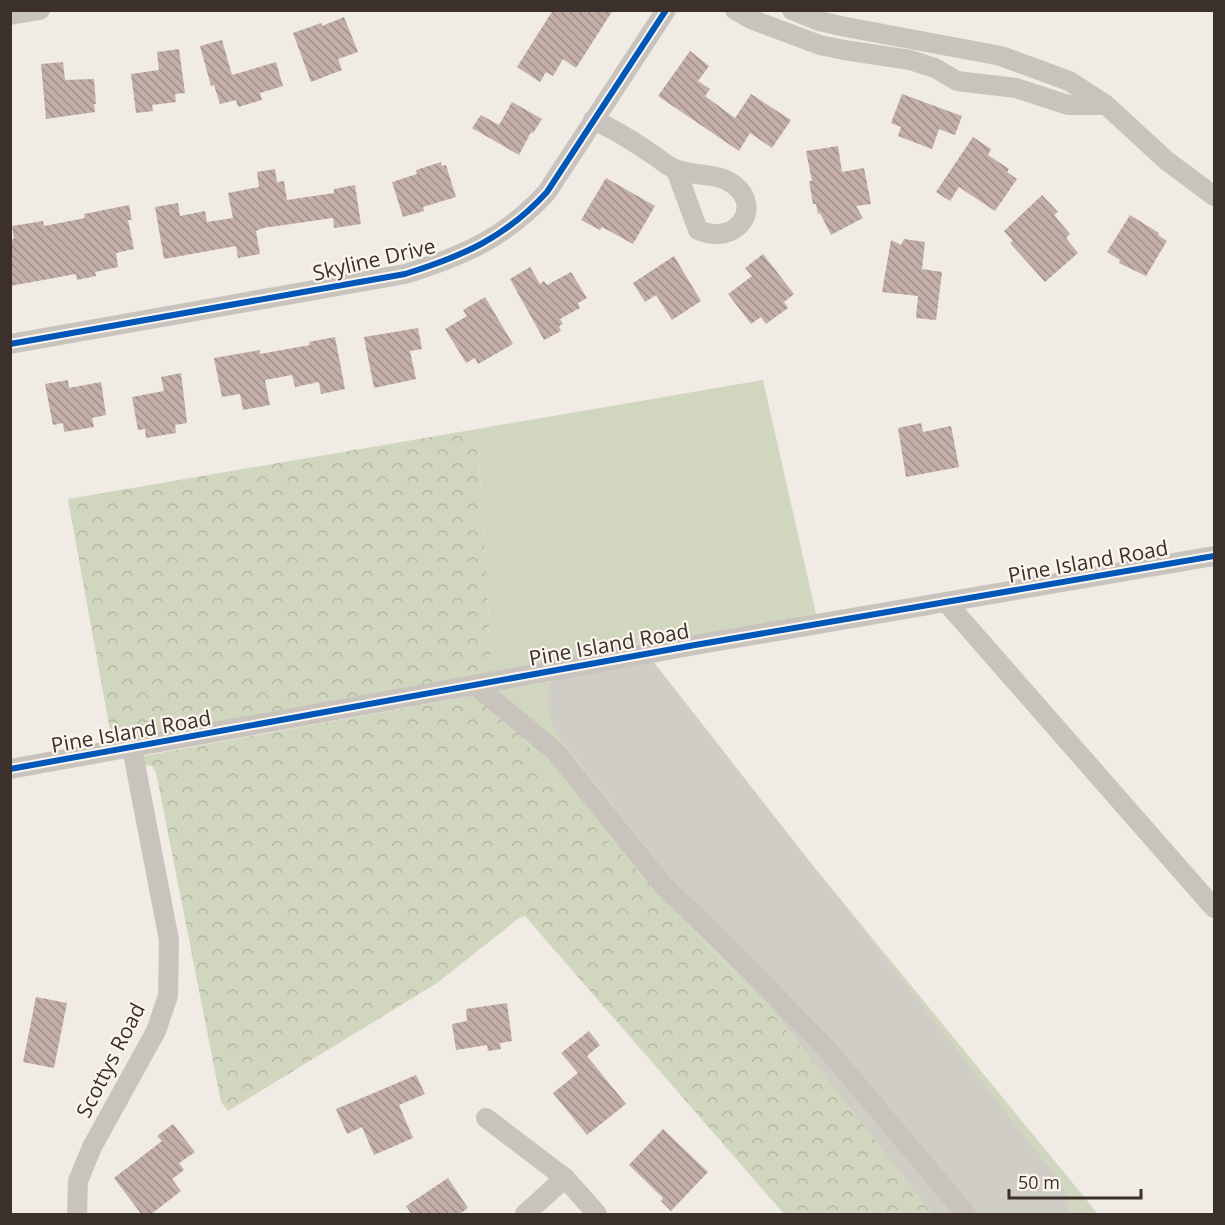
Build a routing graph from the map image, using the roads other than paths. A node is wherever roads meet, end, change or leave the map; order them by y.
1 (40, 10) edge
2 (666, 10) edge
3 (735, 10) edge
4 (792, 10) edge
5 (10, 15) edge
6 (1106, 105) junction
7 (593, 120) junction
8 (676, 170) dead end
9 (1215, 196) edge
10 (10, 344) edge
11 (1215, 556) edge
12 (946, 602) junction
13 (476, 685) junction
14 (132, 748) junction
15 (10, 769) edge
16 (1215, 908) edge
17 (486, 1118) dead end
18 (565, 1178) junction
19 (77, 1215) edge
20 (525, 1215) edge
21 (597, 1215) edge
22 (966, 1215) edge

1 - 5 street
2 - 7 street, Skyline Drive
3 - 6 street
4 - 6 street
6 - 9 street
7 - 8 street
7 - 10 street, Skyline Drive
11 - 12 street, Pine Island Road
12 - 13 street, Pine Island Road
12 - 16 street
13 - 14 street, Pine Island Road
13 - 22 street
14 - 15 street, Pine Island Road
14 - 19 street, Scottys Road
17 - 18 street
18 - 20 street
18 - 21 street

